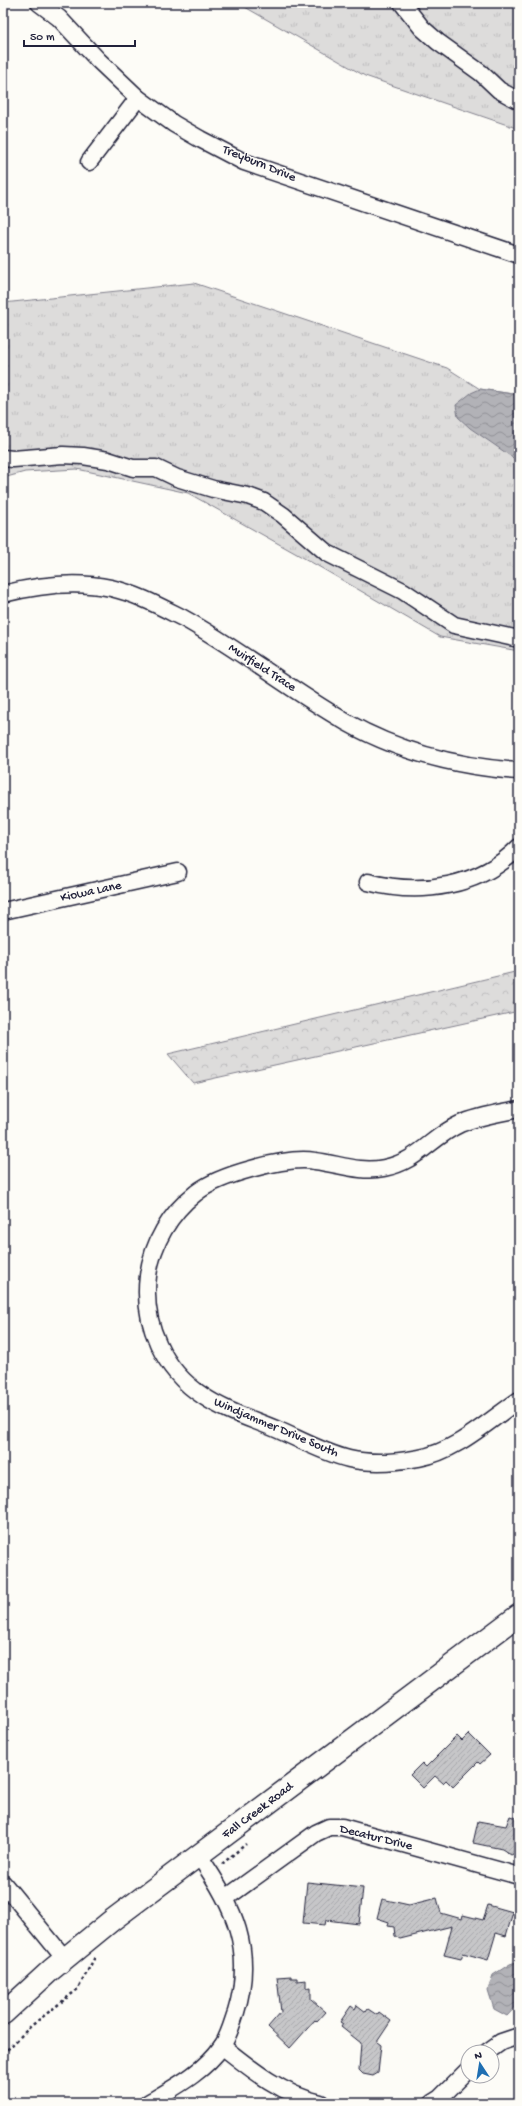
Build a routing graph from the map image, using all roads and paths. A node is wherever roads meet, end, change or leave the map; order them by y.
1 (39, 3) edge
2 (402, 3) edge
3 (138, 98) junction
4 (519, 100) edge
5 (89, 162) dead end
6 (519, 255) edge
7 (3, 458) edge
8 (3, 594) edge
9 (519, 639) edge
10 (519, 771) edge
11 (519, 847) edge
12 (178, 872) dead end
13 (368, 882) dead end
14 (3, 911) edge
15 (519, 1109) edge
16 (519, 1400) edge
17 (519, 1615) edge
18 (199, 1856) junction
19 (519, 1876) edge
20 (3, 1883) edge
21 (226, 1898) junction
22 (65, 1959) junction
23 (3, 2014) edge
24 (519, 2036) edge
25 (498, 2044) edge
26 (222, 2046) junction
27 (460, 2078) edge
28 (148, 2103) edge
29 (321, 2103) edge
30 (432, 2103) edge

1 - 3 street, Treyburn Drive
2 - 4 street
3 - 5 street
3 - 6 street, Treyburn Drive
7 - 9 street
8 - 10 street, Muirfield Trace
11 - 13 street
12 - 14 street, Kiowa Lane
15 - 16 street, Windjammer Drive South
17 - 18 main road, Fall Creek Road
18 - 21 street
18 - 22 main road, Fall Creek Road
19 - 21 street, Decatur Drive
20 - 22 street
21 - 26 street
22 - 23 main road, Fall Creek Road
24 - 25 street
26 - 28 street
26 - 29 street
27 - 30 street

